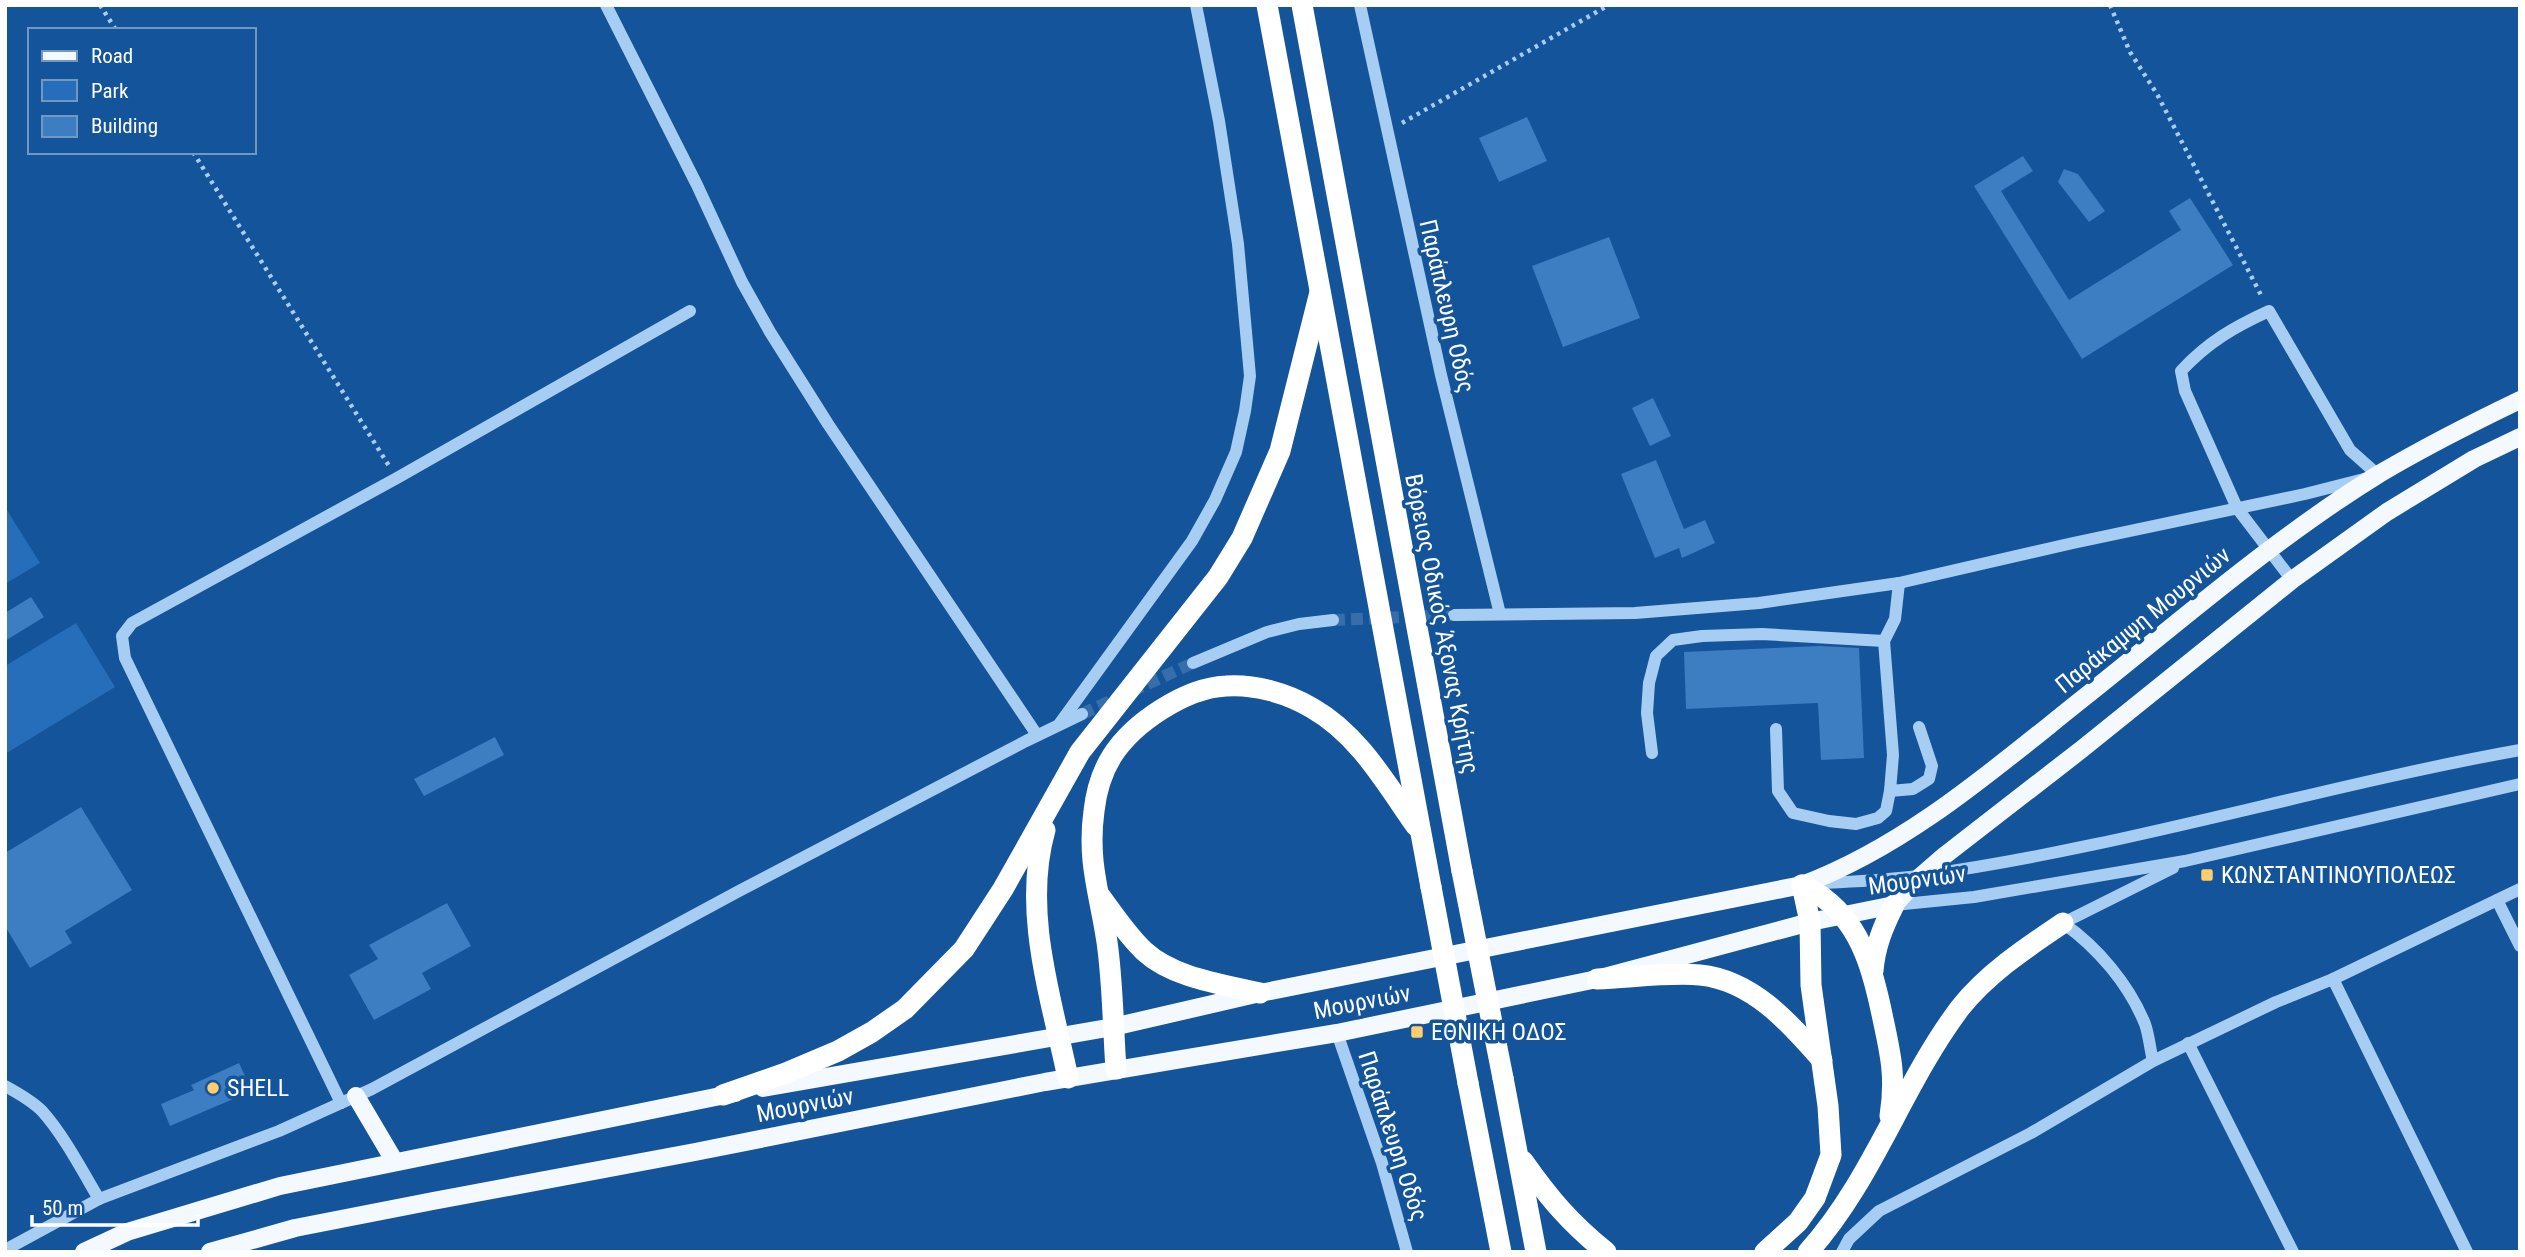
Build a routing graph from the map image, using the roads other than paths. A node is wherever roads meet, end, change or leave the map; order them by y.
1 (606, 5) edge
2 (1196, 5) edge
3 (1267, 5) edge
4 (1302, 5) edge
5 (1360, 5) edge
6 (1320, 292) junction
7 (690, 311) dead end
8 (2520, 400) edge
9 (2520, 438) edge
10 (2378, 475) junction
11 (2237, 508) junction
12 (2269, 550) junction
13 (2292, 580) junction
14 (1899, 583) junction
15 (1500, 614) junction
16 (1454, 615) tunnel mouth
17 (1334, 620) tunnel mouth
18 (1884, 641) junction
19 (1193, 663) tunnel mouth
20 (1082, 714) tunnel mouth
21 (1059, 724) junction
22 (1919, 727) dead end
23 (1776, 729) dead end
24 (1037, 735) junction
25 (2520, 750) edge
26 (1652, 753) dead end
27 (2520, 784) edge
28 (1890, 791) junction
29 (1053, 801) junction
30 (1421, 833) junction
31 (2185, 861) junction
32 (1920, 876) junction
33 (1802, 885) junction
34 (2520, 889) edge
35 (1097, 892) junction
36 (2497, 900) junction
37 (1895, 905) junction
38 (1841, 916) junction
39 (1810, 922) junction
40 (2063, 923) junction
41 (2520, 946) edge
42 (1873, 974) junction
43 (1597, 979) junction
44 (2333, 979) junction
45 (1260, 993) junction
46 (1113, 1027) junction
47 (1337, 1032) junction
48 (1059, 1037) junction
49 (2188, 1043) junction
50 (1822, 1060) junction
51 (2153, 1061) junction
52 (1116, 1069) junction
53 (1068, 1078) junction
54 (5, 1086) edge
55 (723, 1095) junction
56 (349, 1100) junction
57 (1888, 1128) junction
58 (1518, 1155) junction
59 (395, 1162) junction
60 (99, 1199) junction
61 (5, 1250) edge
62 (216, 1250) edge
63 (84, 1252) edge
64 (1407, 1252) edge
65 (1501, 1252) edge
66 (1536, 1252) edge
67 (1606, 1252) edge
68 (1765, 1252) edge
69 (1808, 1252) edge
70 (1842, 1252) edge
71 (2293, 1252) edge
72 (2467, 1252) edge

1 - 24 street
2 - 21 street
3 - 6 highway
4 - 58 highway, Βόρειος Οδικός Άξονας Κρήτης, bridge
5 - 15 street, Παράπλευρη Οδός
6 - 29 highway
6 - 30 highway
7 - 56 street
8 - 10 main road, Παράκαμψη Μουρνιών
9 - 13 main road
10 - 11 street
10 - 11 street
10 - 12 main road, Παράκαμψη Μουρνιών
11 - 12 street
11 - 14 street
12 - 13 street
12 - 33 main road, Παράκαμψη Μουρνιών
13 - 32 main road
14 - 15 street
14 - 18 street
15 - 16 street
17 - 19 street
18 - 26 street
18 - 28 street
20 - 21 street
21 - 24 street
22 - 28 street
23 - 28 street
24 - 56 street
25 - 32 street, Μουρνιών
27 - 31 street, Μουρνιών
29 - 48 highway
29 - 55 highway
30 - 35 highway
30 - 65 highway, bridge
31 - 37 street, Μουρνιών
31 - 40 street
32 - 33 street, Μουρνιών
32 - 37 main road
33 - 38 highway
33 - 39 highway
33 - 45 main road, Παράκαμψη Μουρνιών
34 - 36 street
35 - 45 highway
35 - 46 highway
36 - 41 street
36 - 44 street
37 - 38 main road, Μουρνιών
37 - 42 highway
38 - 39 main road, Μουρνιών
38 - 42 highway
39 - 43 main road, Μουρνιών
39 - 50 highway
40 - 51 street
40 - 57 highway
42 - 57 highway
43 - 47 main road, Μουρνιών
43 - 50 highway
44 - 49 street
44 - 72 street
45 - 46 main road, Παράκαμψη Μουρνιών
46 - 48 main road, Παράκαμψη Μουρνιών
46 - 52 highway
47 - 52 main road, Μουρνιών
47 - 64 street, Παράπλευρη Οδός
48 - 53 highway
48 - 55 main road, Παράκαμψη Μουρνιών
49 - 51 street
49 - 71 street
50 - 68 highway
51 - 70 street
52 - 53 main road, Μουρνιών
53 - 62 main road, Μουρνιών
54 - 60 street
55 - 59 main road, Παράκαμψη Μουρνιών
56 - 59 main road
56 - 60 street
57 - 69 highway
58 - 66 highway, Βόρειος Οδικός Άξονας Κρήτης
58 - 67 highway
59 - 63 main road, Παράκαμψη Μουρνιών
60 - 61 street

